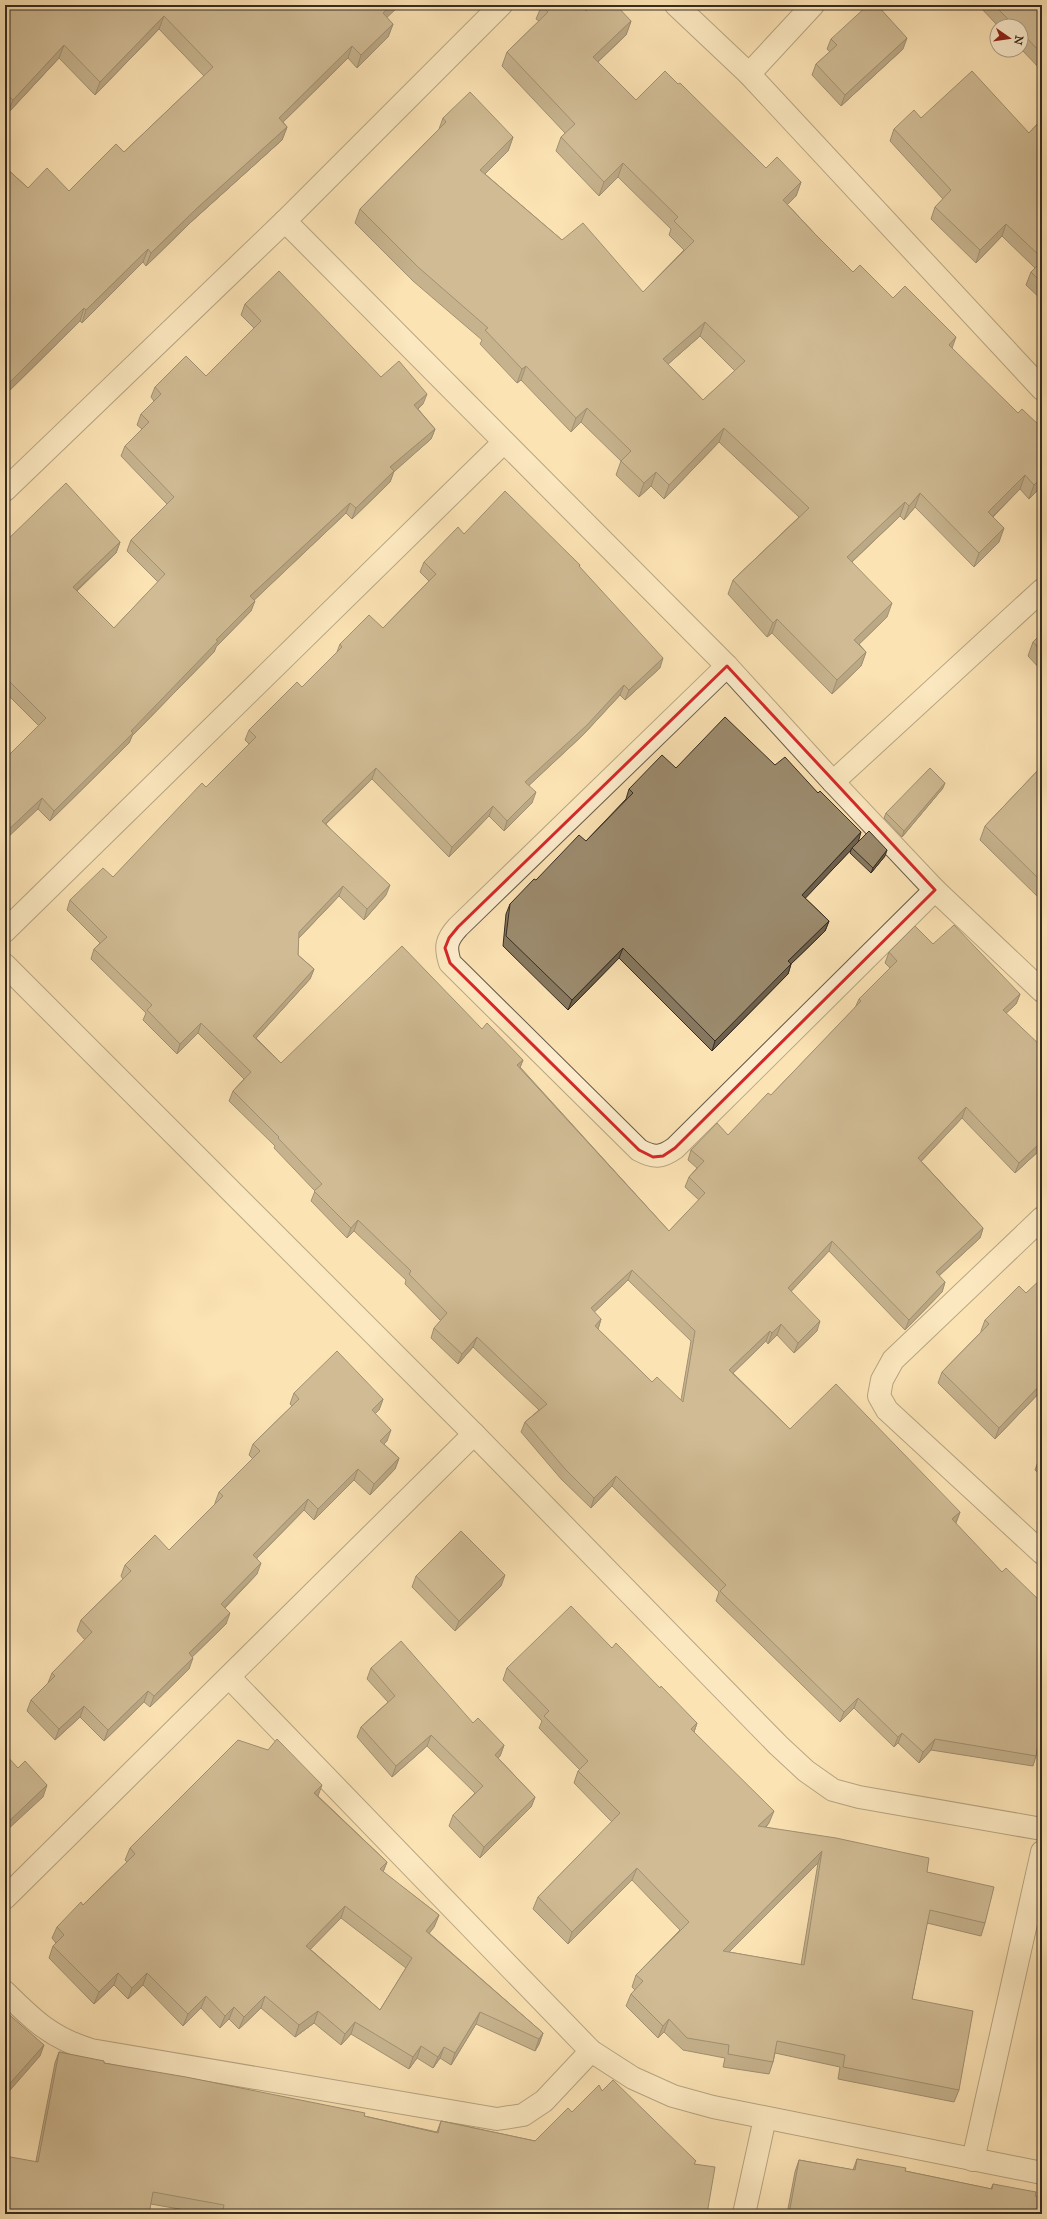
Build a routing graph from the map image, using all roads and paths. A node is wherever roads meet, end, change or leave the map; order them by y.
1 (501, 5) edge
2 (676, 5) edge
3 (812, 5) edge
4 (749, 74) junction
5 (285, 221) junction
6 (1042, 389) edge
7 (504, 442) junction
8 (5, 490) edge
9 (1042, 590) edge
10 (727, 666) junction
11 (833, 782) junction
12 (936, 890) junction
13 (5, 931) edge
14 (5, 965) edge
15 (1042, 991) edge
16 (1042, 1218) edge
17 (474, 1434) junction
18 (1042, 1553) edge
19 (229, 1677) junction
20 (1042, 1829) edge
21 (1042, 1852) edge
22 (5, 1898) edge
23 (5, 1992) edge
24 (591, 2051) junction
25 (765, 2118) junction
26 (973, 2160) junction
27 (1042, 2173) edge
28 (744, 2214) edge

1 - 5 street
2 - 4 street
3 - 4 street
4 - 6 street
5 - 7 street
5 - 8 street
7 - 10 street
7 - 13 street
9 - 11 street
10 - 11 street
10 - 12 street
11 - 12 street
12 - 15 street
14 - 17 street
16 - 18 street
17 - 19 street
17 - 20 street
19 - 22 street
19 - 24 street
21 - 26 street
23 - 24 street
24 - 25 street
25 - 26 street
25 - 28 street
26 - 27 street

